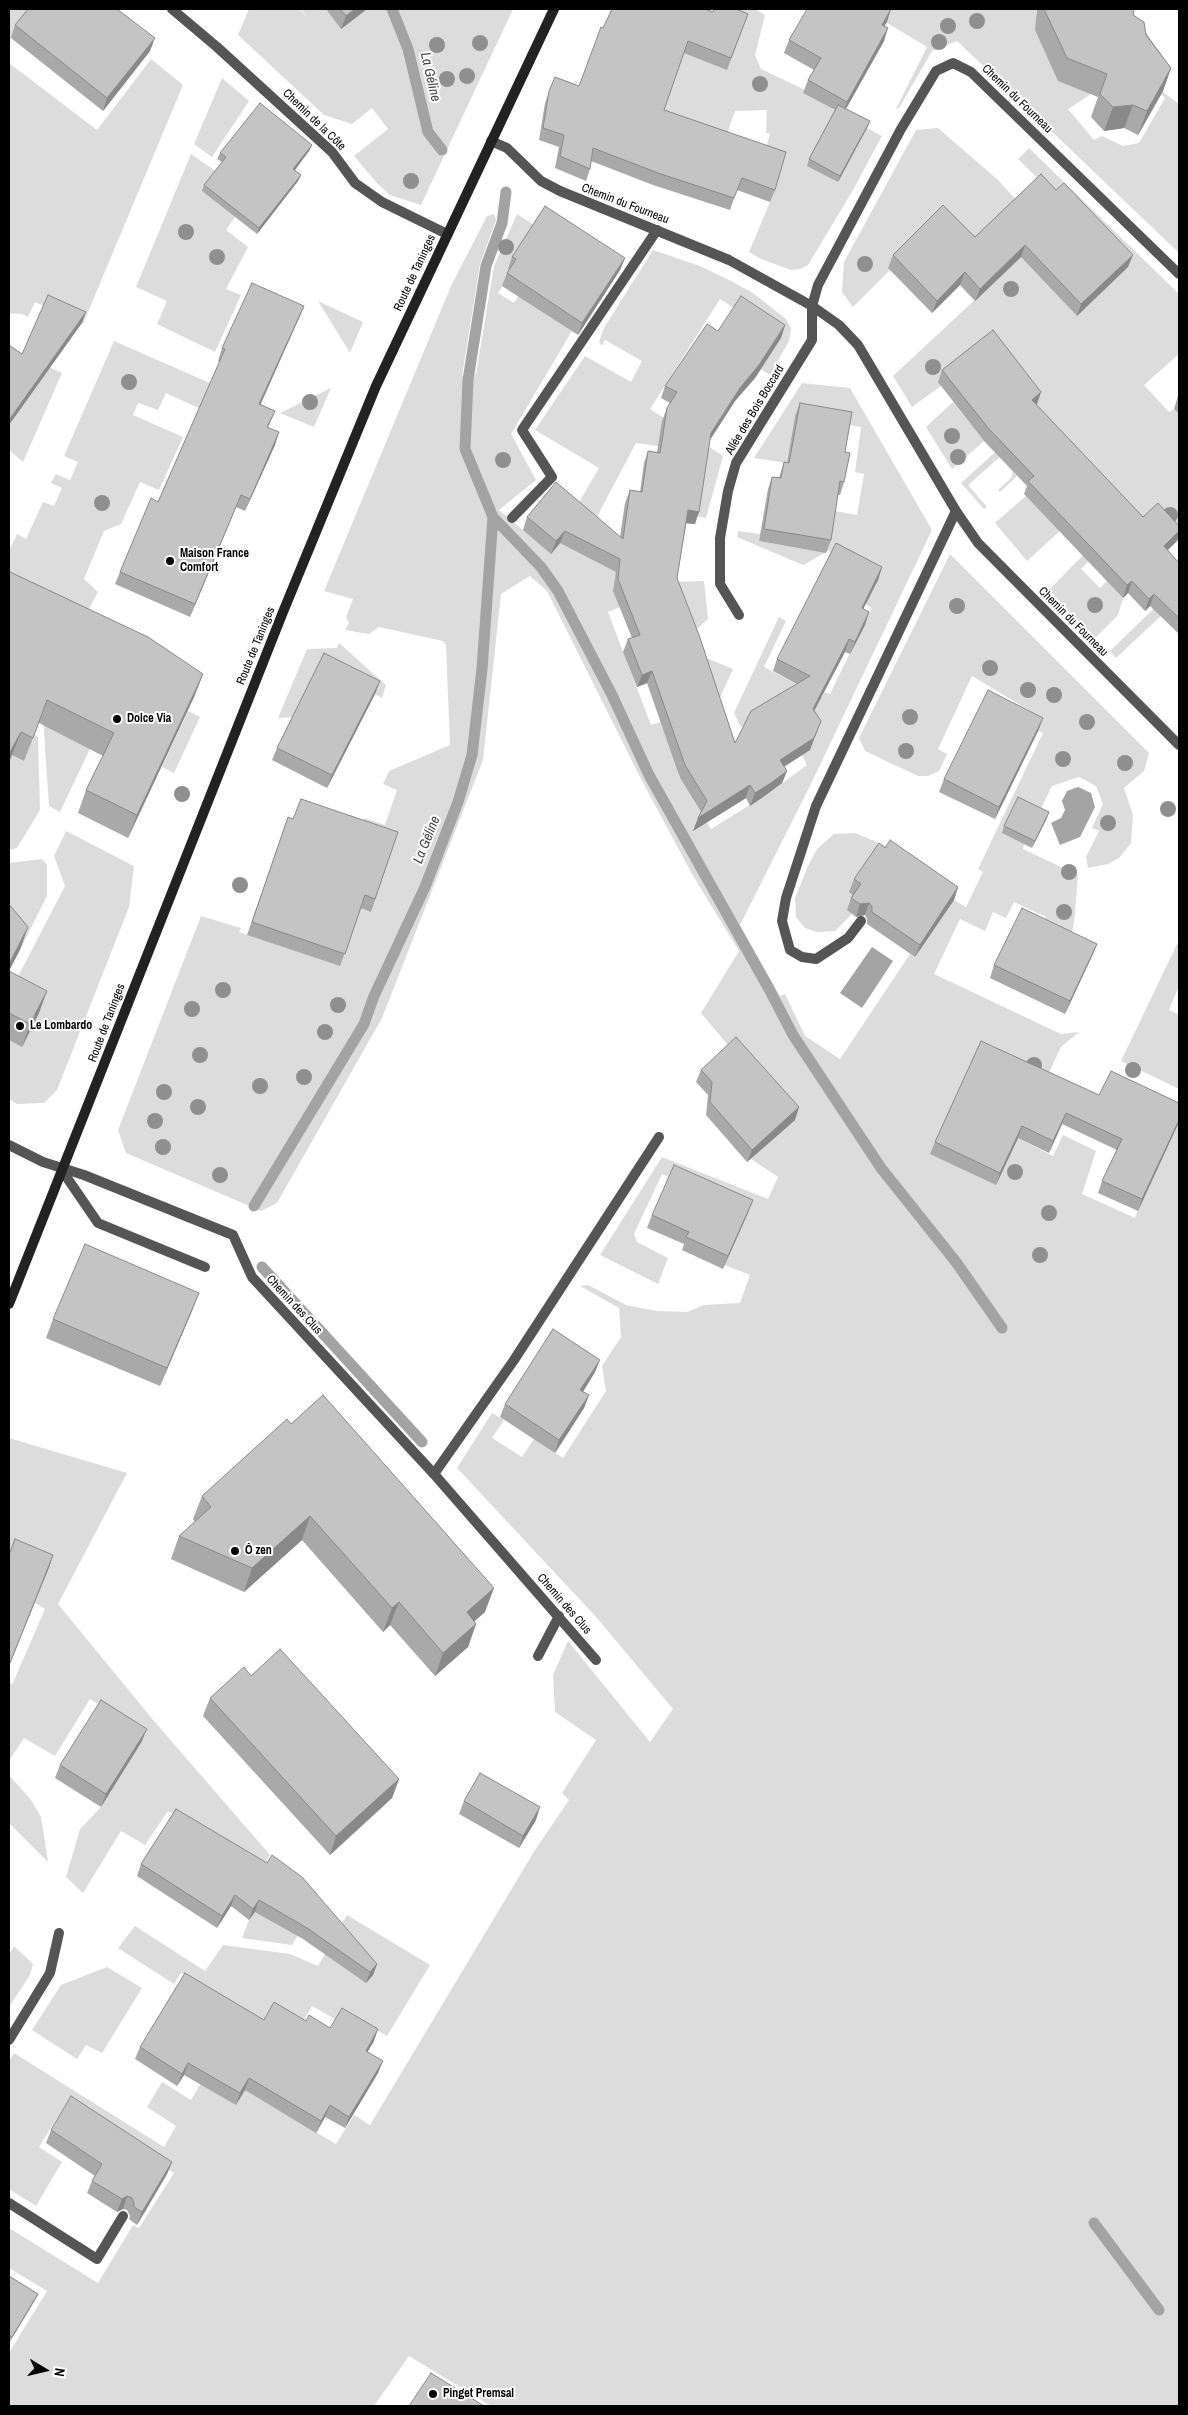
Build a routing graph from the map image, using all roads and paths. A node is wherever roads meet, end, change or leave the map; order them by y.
1 (172, 9) edge
2 (554, 9) edge
3 (491, 141) junction
4 (657, 230) junction
5 (447, 234) junction
6 (1179, 274) edge
7 (812, 306) junction
8 (956, 511) junction
9 (512, 518) dead end
10 (740, 614) dead end
11 (1179, 745) edge
12 (861, 921) edge
13 (659, 1137) dead end
14 (9, 1145) edge
15 (61, 1169) junction
16 (205, 1268) dead end
17 (9, 1304) edge
18 (434, 1474) junction
19 (559, 1616) junction
20 (538, 1656) dead end
21 (596, 1660) dead end
22 (59, 1933) dead end
23 (9, 2040) edge
24 (9, 2203) edge
25 (123, 2216) edge

1 - 5 street, Chemin de la Côte
2 - 3 main road, Route de Taninges
3 - 4 street, Chemin du Fourneau
3 - 5 main road, Route de Taninges
4 - 7 street, Chemin du Fourneau
4 - 9 street
5 - 15 main road, Route de Taninges
6 - 7 street, Chemin du Fourneau
7 - 8 street, Chemin du Fourneau
7 - 10 street, Allée des Bois Boccard
8 - 11 street, Chemin du Fourneau
8 - 12 street
13 - 18 street
14 - 15 street, Chemin des Clus
15 - 16 street
15 - 17 main road, Route de Taninges
15 - 18 street, Chemin des Clus
18 - 19 street, Chemin des Clus
19 - 20 street
19 - 21 street, Chemin des Clus
22 - 23 street
24 - 25 street

